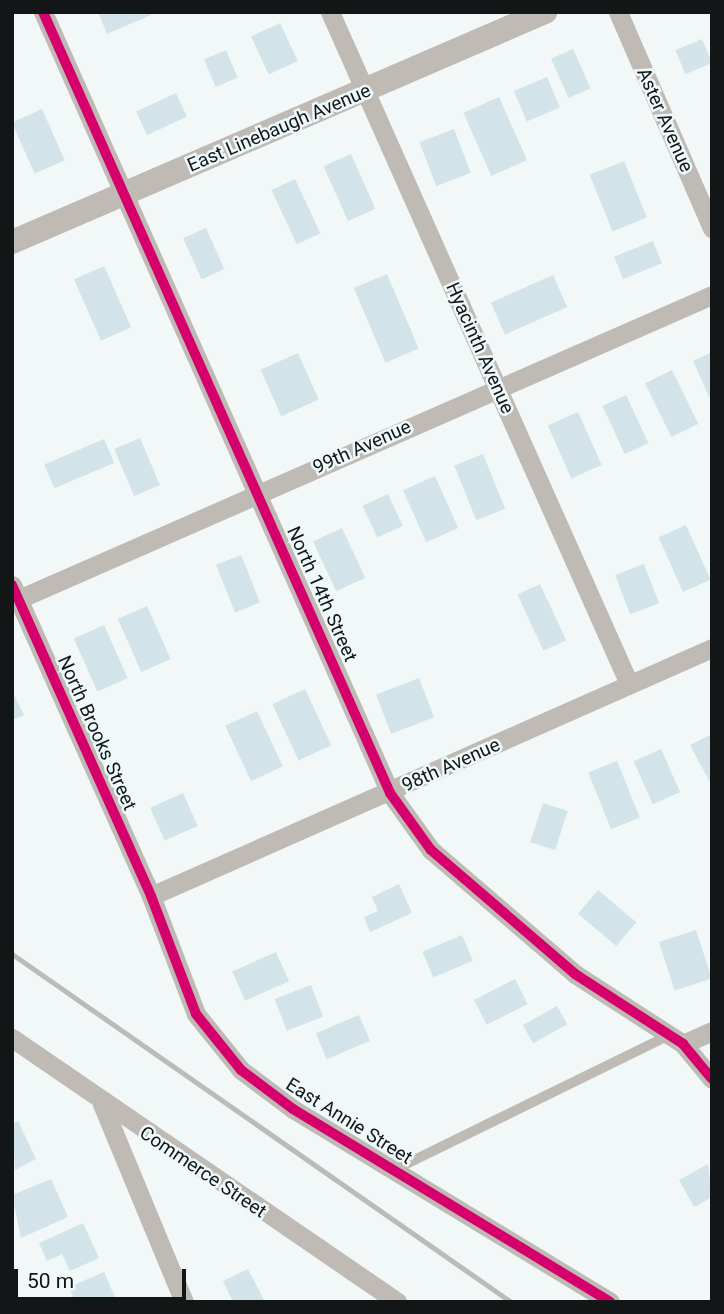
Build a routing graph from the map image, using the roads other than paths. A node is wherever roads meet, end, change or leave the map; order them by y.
1 (43, 12) edge
2 (330, 12) edge
3 (545, 12) edge
4 (618, 12) edge
5 (366, 92) junction
6 (123, 194) junction
7 (712, 228) edge
8 (12, 242) edge
9 (712, 295) edge
10 (497, 388) junction
11 (258, 492) junction
12 (14, 595) edge
13 (712, 648) edge
14 (629, 684) junction
15 (390, 793) junction
16 (151, 896) junction
17 (712, 1031) edge
18 (12, 1038) edge
19 (676, 1039) junction
20 (712, 1079) edge
21 (102, 1104) junction
22 (393, 1170) junction
23 (184, 1302) edge
24 (397, 1302) edge
25 (610, 1302) edge

1 - 6 street, North 14th Street
2 - 5 street, Hyacinth Avenue
3 - 5 street, East Linebaugh Avenue
4 - 7 street, Aster Avenue
5 - 6 street, East Linebaugh Avenue
5 - 10 street, Hyacinth Avenue
6 - 8 street, East Linebaugh Avenue
6 - 11 street, North 14th Street
9 - 10 street, 99th Avenue
10 - 11 street, 99th Avenue
10 - 14 street, Hyacinth Avenue
11 - 12 street, 99th Avenue
11 - 15 street, North 14th Street
12 - 16 street, North Brooks Street
13 - 14 street, 98th Avenue
14 - 15 street, 98th Avenue
15 - 16 street, 98th Avenue
15 - 19 street, North 14th Street
16 - 22 street, East Annie Street
17 - 19 street
18 - 21 street, Commerce Street
19 - 20 street, North 14th Street
19 - 22 lane
21 - 23 street
21 - 24 street, Commerce Street
22 - 25 street, East Annie Street

